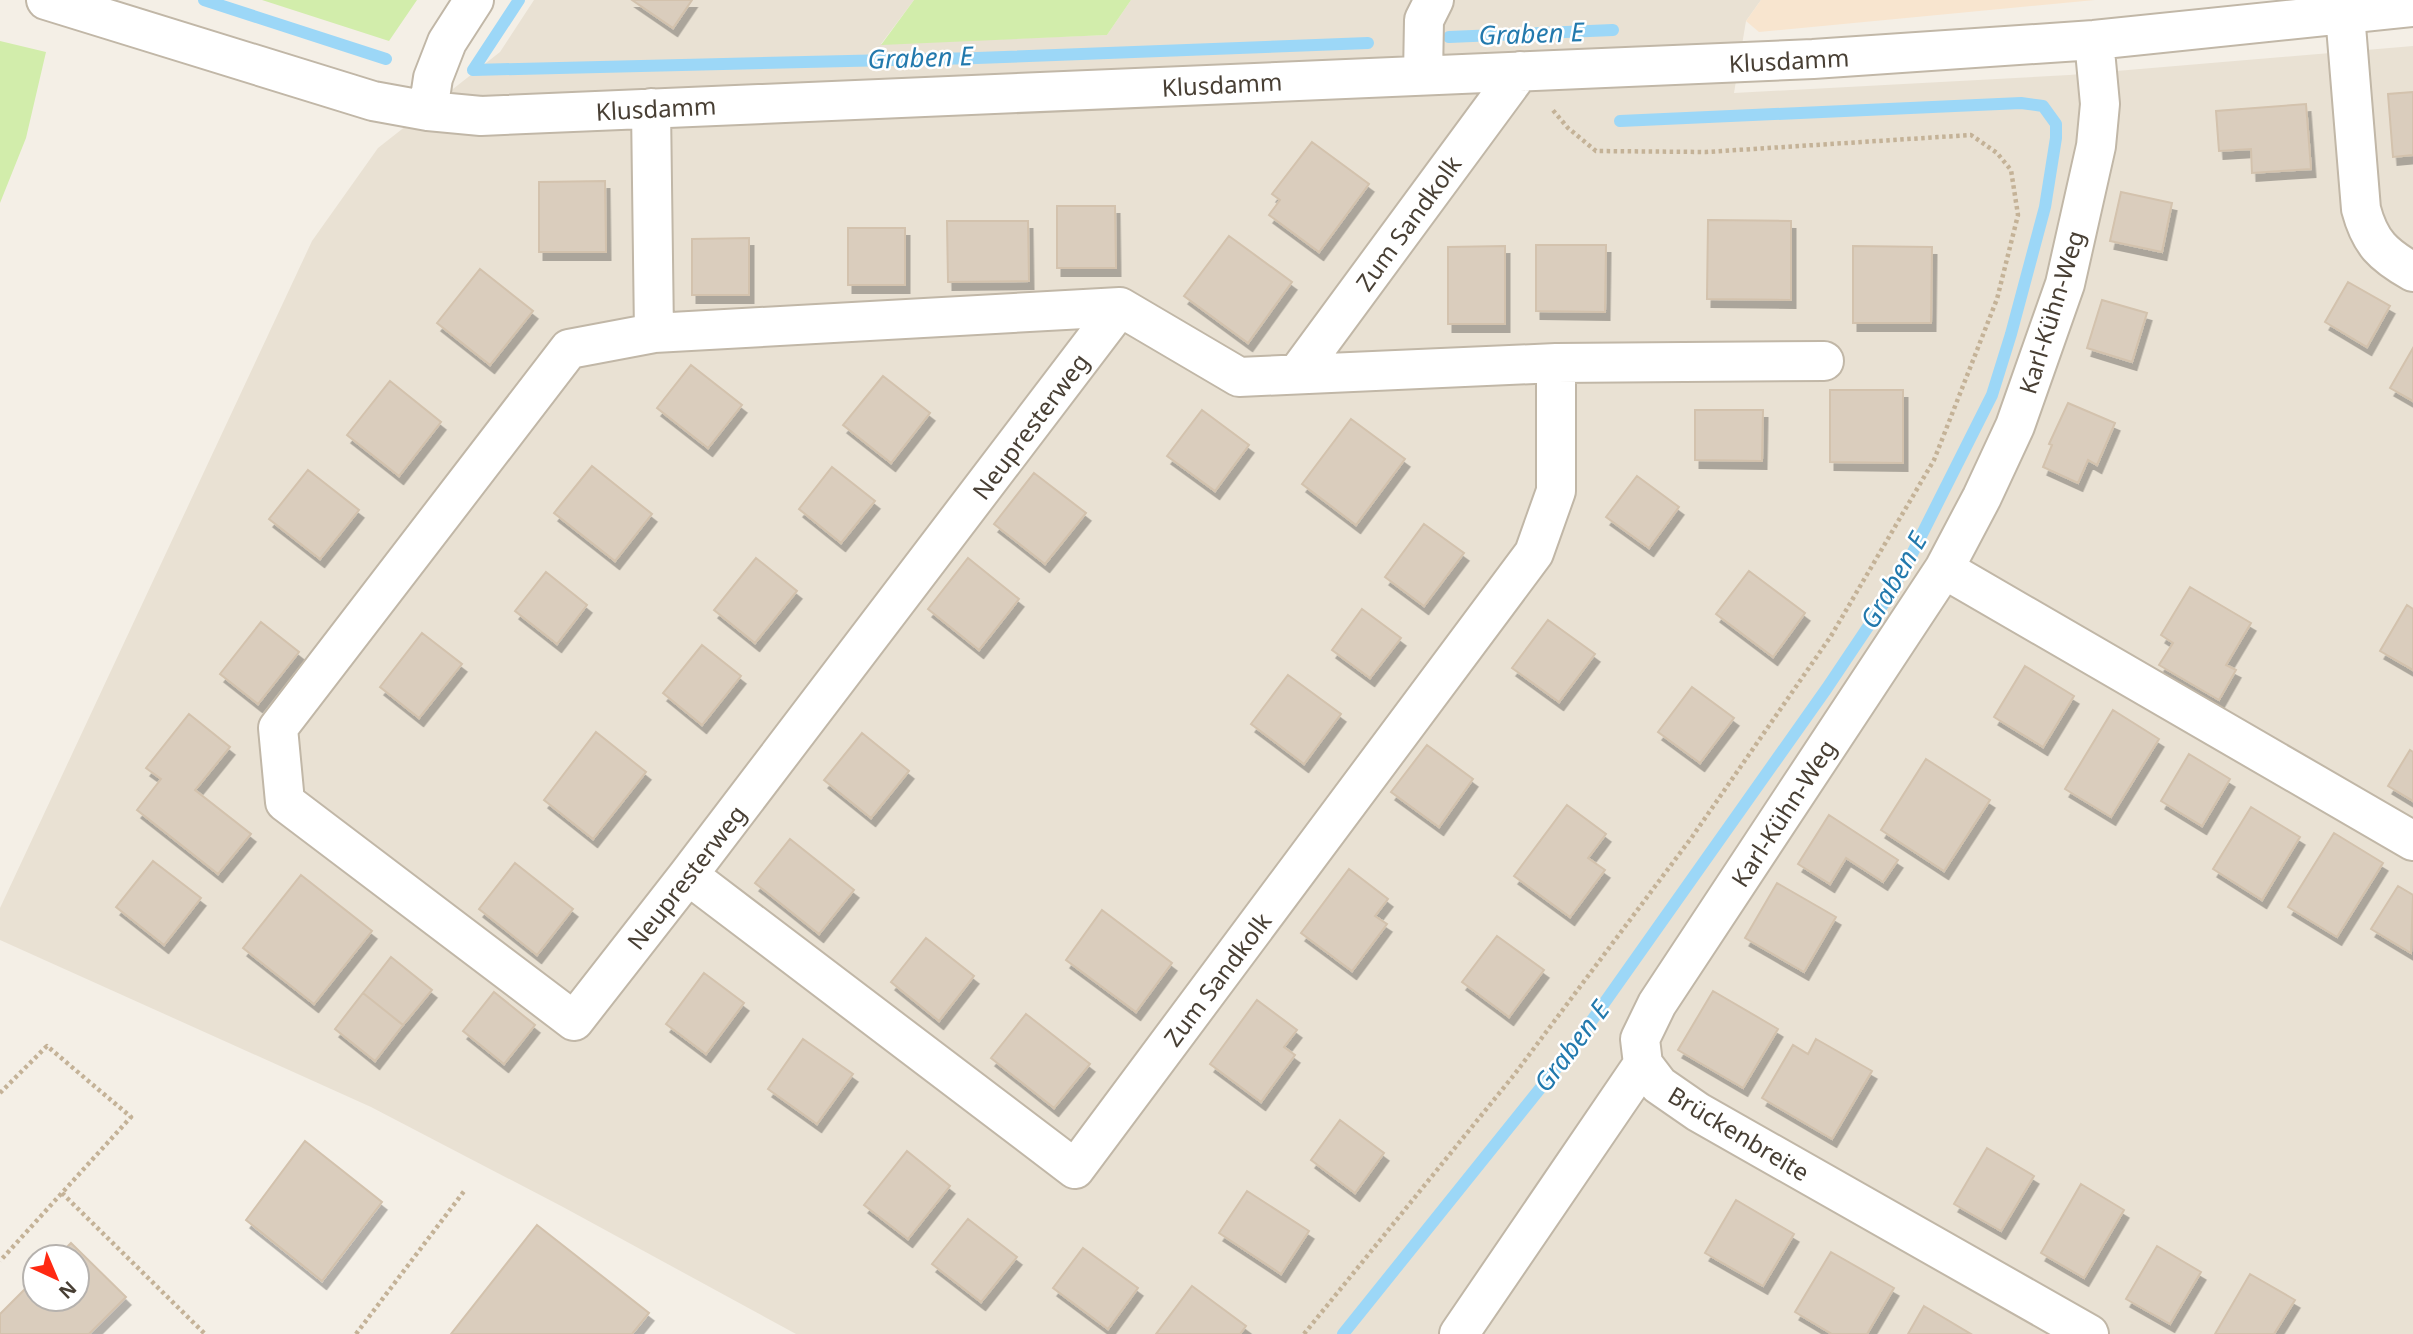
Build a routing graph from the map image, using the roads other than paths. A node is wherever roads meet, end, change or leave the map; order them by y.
1 (46, 0) edge
2 (474, 0) edge
3 (1434, 0) edge
4 (2413, 7) edge
5 (2345, 14) junction
6 (2094, 40) junction
7 (1520, 71) junction
8 (1423, 75) junction
9 (651, 108) junction
10 (428, 111) junction
11 (2413, 272) edge
12 (1120, 307) junction
13 (653, 333) junction
14 (1824, 361) dead end
15 (1556, 363) junction
16 (1297, 374) junction
17 (1944, 569) junction
18 (2413, 841) edge
19 (688, 875) junction
20 (1643, 1064) junction
21 (1459, 1334) edge
22 (2089, 1334) edge

1 - 10 street, Klusdamm
2 - 10 street
3 - 8 street
4 - 5 street, Klusdamm
5 - 6 street, Klusdamm
5 - 11 street
6 - 7 street, Klusdamm
6 - 17 street, Karl-Kühn-Weg
7 - 8 street, Klusdamm
7 - 16 street, Zum Sandkolk
8 - 9 street, Klusdamm
9 - 10 street, Klusdamm
9 - 13 street
12 - 13 street, Neupresterweg
12 - 16 street
12 - 19 street, Neupresterweg
13 - 19 street, Neupresterweg
14 - 15 street
15 - 16 street
15 - 19 street, Zum Sandkolk
17 - 18 street
17 - 20 street, Karl-Kühn-Weg
20 - 21 street
20 - 22 street, Brückenbreite

